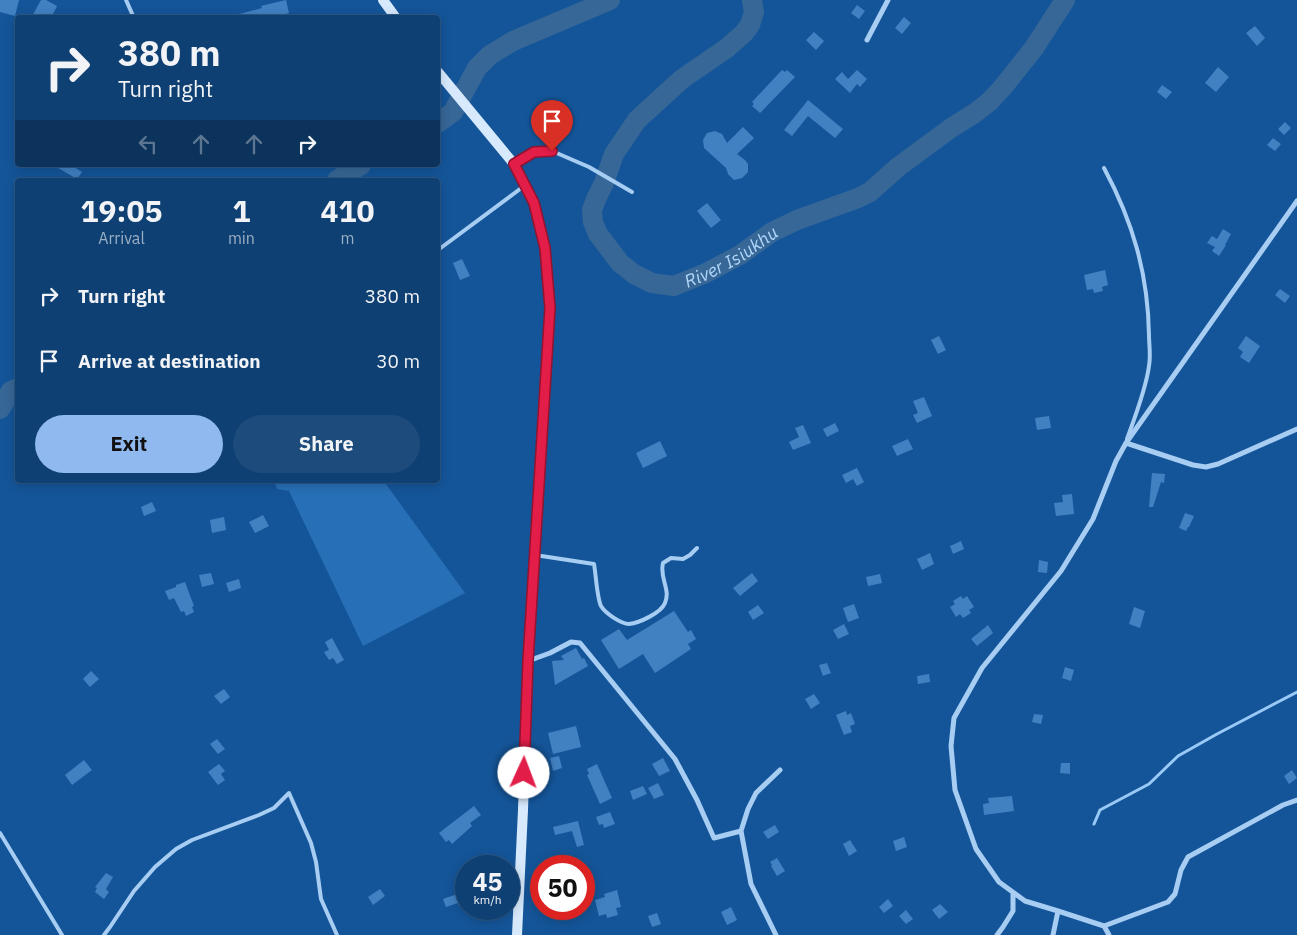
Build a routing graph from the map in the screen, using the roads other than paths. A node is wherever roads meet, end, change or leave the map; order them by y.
1 (126, 0) edge
2 (383, 0) edge
3 (888, 0) edge
4 (133, 15) edge
5 (394, 15) edge
6 (867, 40) dead end
7 (440, 75) edge
8 (514, 164) junction
9 (1104, 168) dead end
10 (525, 184) junction
11 (632, 192) dead end
12 (1297, 201) edge
13 (440, 248) edge
14 (1297, 429) edge
15 (1126, 443) junction
16 (697, 548) dead end
17 (535, 555) junction
18 (528, 661) junction
19 (780, 770) dead end
20 (1297, 800) edge
21 (741, 832) junction
22 (0, 833) edge
23 (1014, 894) junction
24 (1058, 911) junction
25 (1104, 926) junction
26 (62, 935) edge
27 (104, 935) edge
28 (337, 935) edge
29 (517, 935) edge
30 (776, 935) edge
31 (997, 935) edge
32 (1053, 935) edge
33 (1109, 935) edge

1 - 4 lane
2 - 5 main road
3 - 6 street
7 - 8 main road
8 - 10 main road
8 - 11 lane
9 - 15 lane
10 - 13 lane
10 - 17 main road
12 - 15 street
14 - 15 street
15 - 23 street
16 - 17 lane
17 - 18 main road
18 - 21 street
18 - 29 main road
19 - 21 street
20 - 25 street
21 - 30 street
22 - 26 lane
23 - 24 street
23 - 31 street
24 - 25 street
24 - 32 street
25 - 33 street
27 - 28 lane

